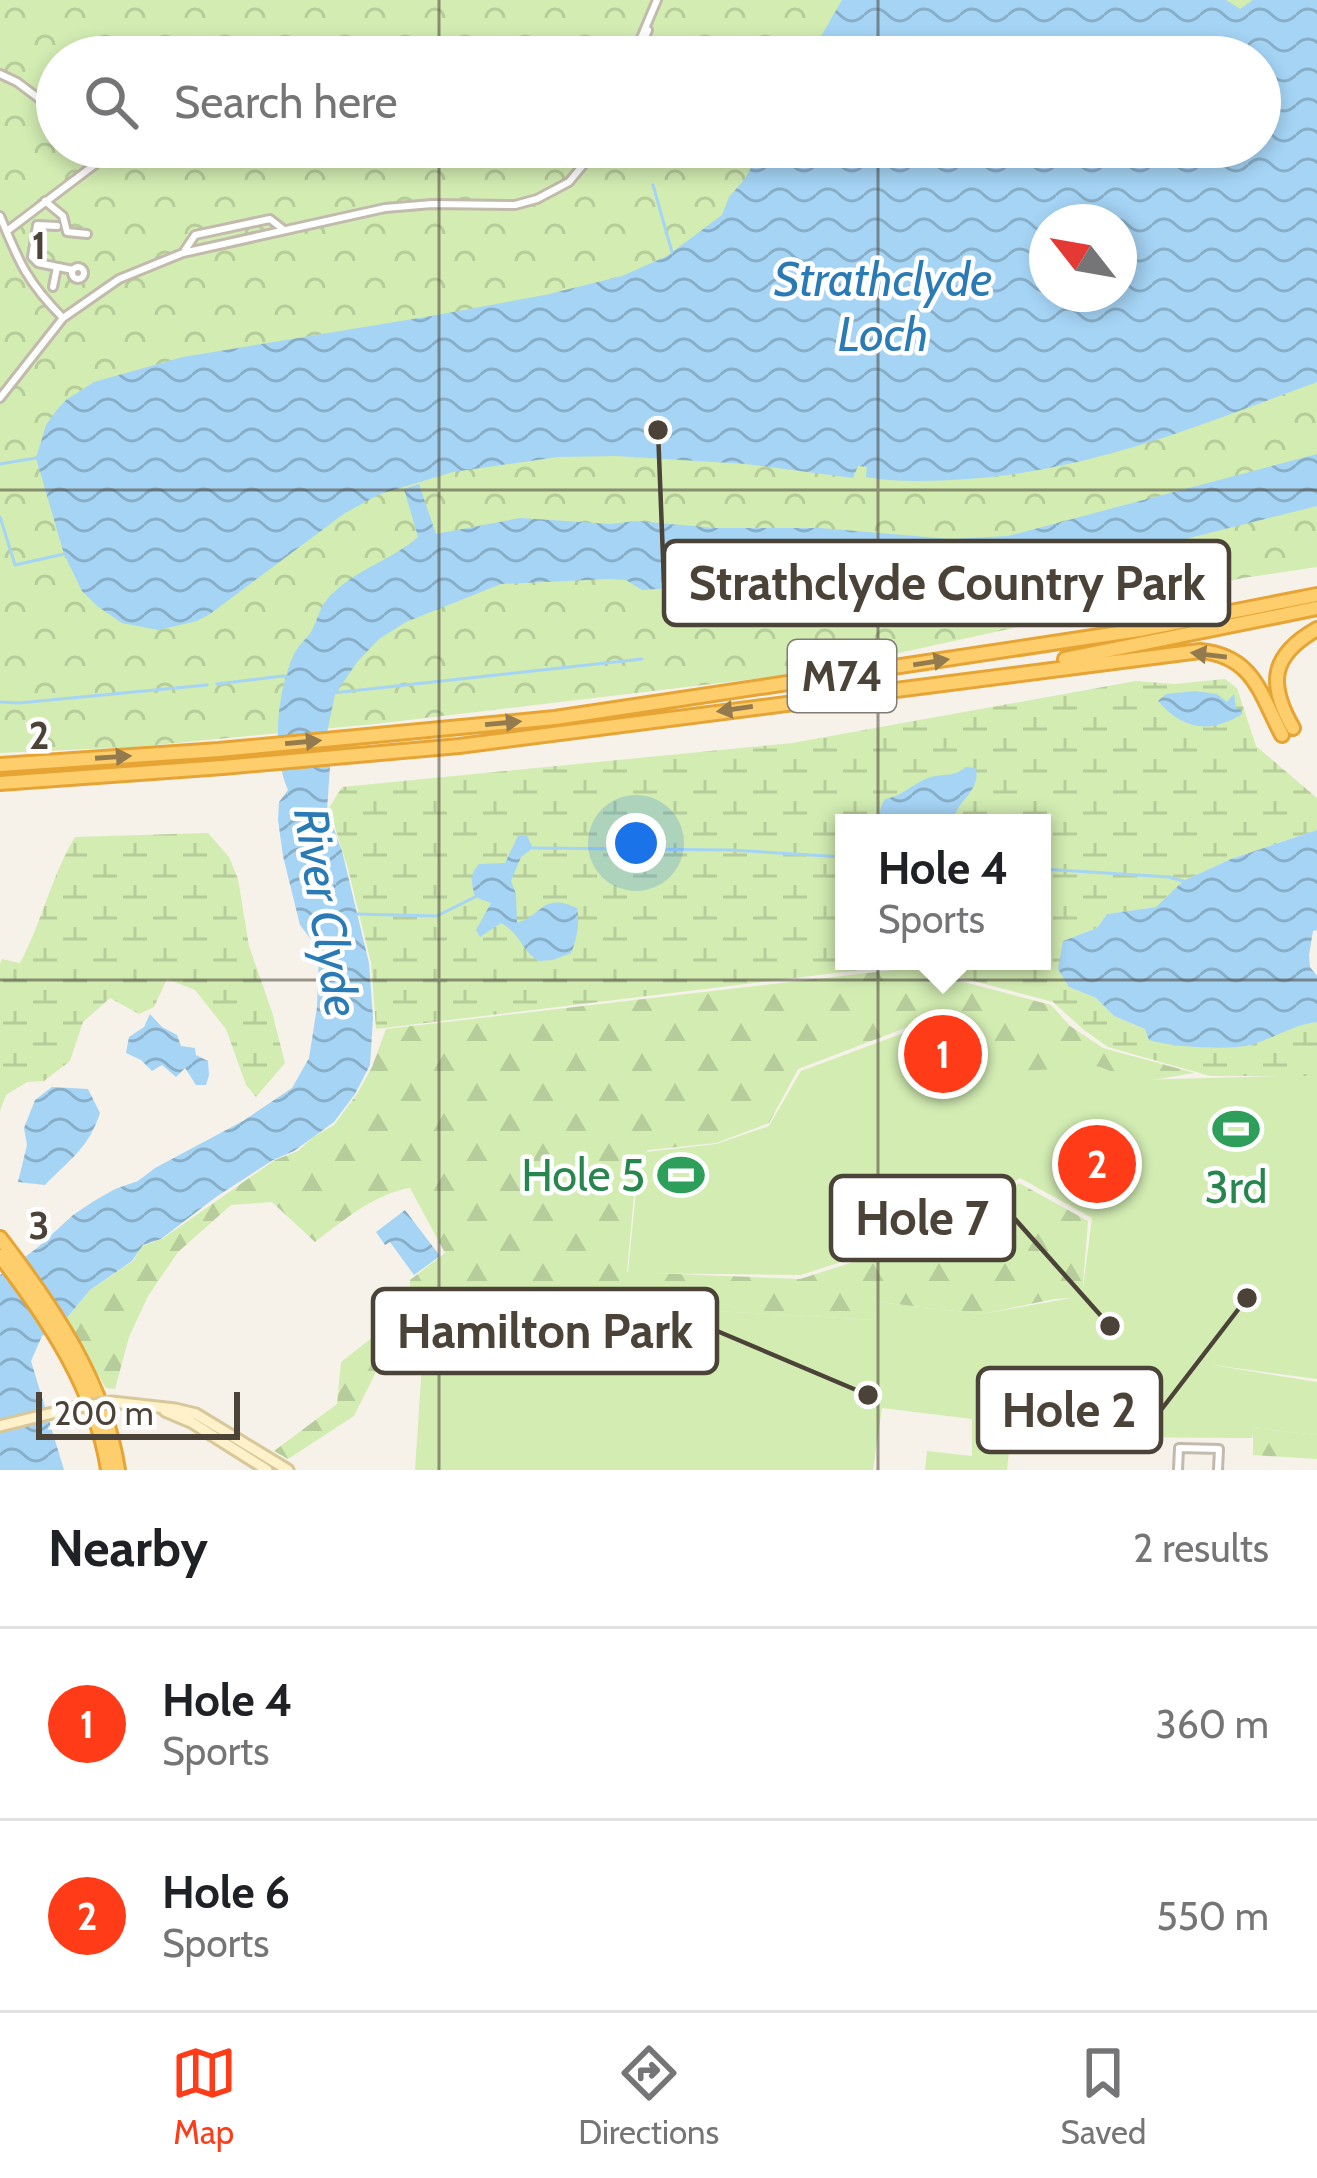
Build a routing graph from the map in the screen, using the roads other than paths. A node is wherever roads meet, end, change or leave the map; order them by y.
1 (657, 2) edge
2 (643, 36) edge
3 (643, 36) edge
4 (0, 74) edge
5 (36, 96) edge
6 (90, 168) edge
7 (580, 168) edge
8 (45, 201) junction
9 (0, 217) edge
10 (57, 226) dead end
11 (284, 230) junction
12 (7, 231) junction
13 (87, 234) dead end
14 (183, 253) junction
15 (57, 266) junction
16 (89, 286) junction
17 (53, 287) dead end
18 (63, 318) junction
19 (0, 398) edge
20 (1317, 595) edge
21 (1317, 608) edge
22 (1317, 629) edge
23 (976, 678) junction
24 (2, 764) edge
25 (4, 784) edge
26 (1, 1245) edge
27 (68, 1347) junction
28 (154, 1407) junction
29 (0, 1426) edge
30 (108, 1470) edge
31 (118, 1470) edge
32 (267, 1470) edge
33 (288, 1470) edge
34 (1178, 1470) edge
35 (1218, 1470) edge

1 - 2 street
1 - 3 street
4 - 5 street
6 - 8 street
7 - 11 street
8 - 12 street
8 - 13 street
9 - 12 street
10 - 15 street
11 - 14 street
11 - 14 street
12 - 18 street
14 - 16 street
15 - 16 street
15 - 17 street
16 - 18 street
18 - 19 street
24 -> 20 highway, M74
21 - 23 highway, M74
22 -> 23 highway
23 -> 25 highway, M74
26 - 27 highway
27 - 30 highway
27 - 31 highway
28 - 29 main road, bridge
28 - 32 main road
28 - 33 main road
34 - 35 street

